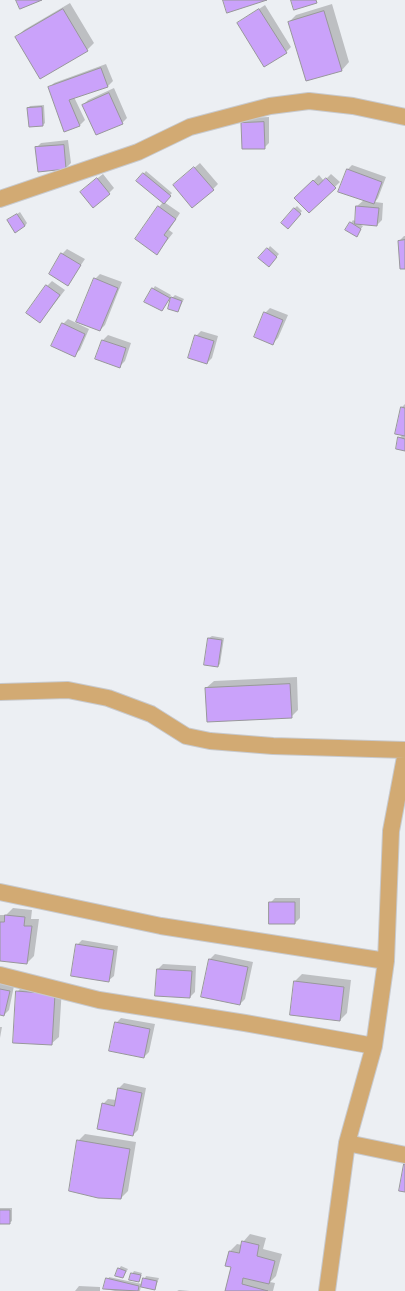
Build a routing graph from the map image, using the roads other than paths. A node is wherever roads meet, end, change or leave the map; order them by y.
1 (405, 117) edge
2 (0, 199) edge
3 (0, 692) edge
4 (405, 750) edge
5 (405, 757) edge
6 (0, 892) edge
7 (386, 961) junction
8 (0, 974) edge
9 (374, 1046) junction
10 (347, 1143) junction
11 (405, 1155) edge
12 (327, 1291) edge

1 - 2 street
3 - 4 street
5 - 7 street
6 - 7 street
7 - 9 street
8 - 9 street
9 - 10 street
10 - 11 street
10 - 12 street

